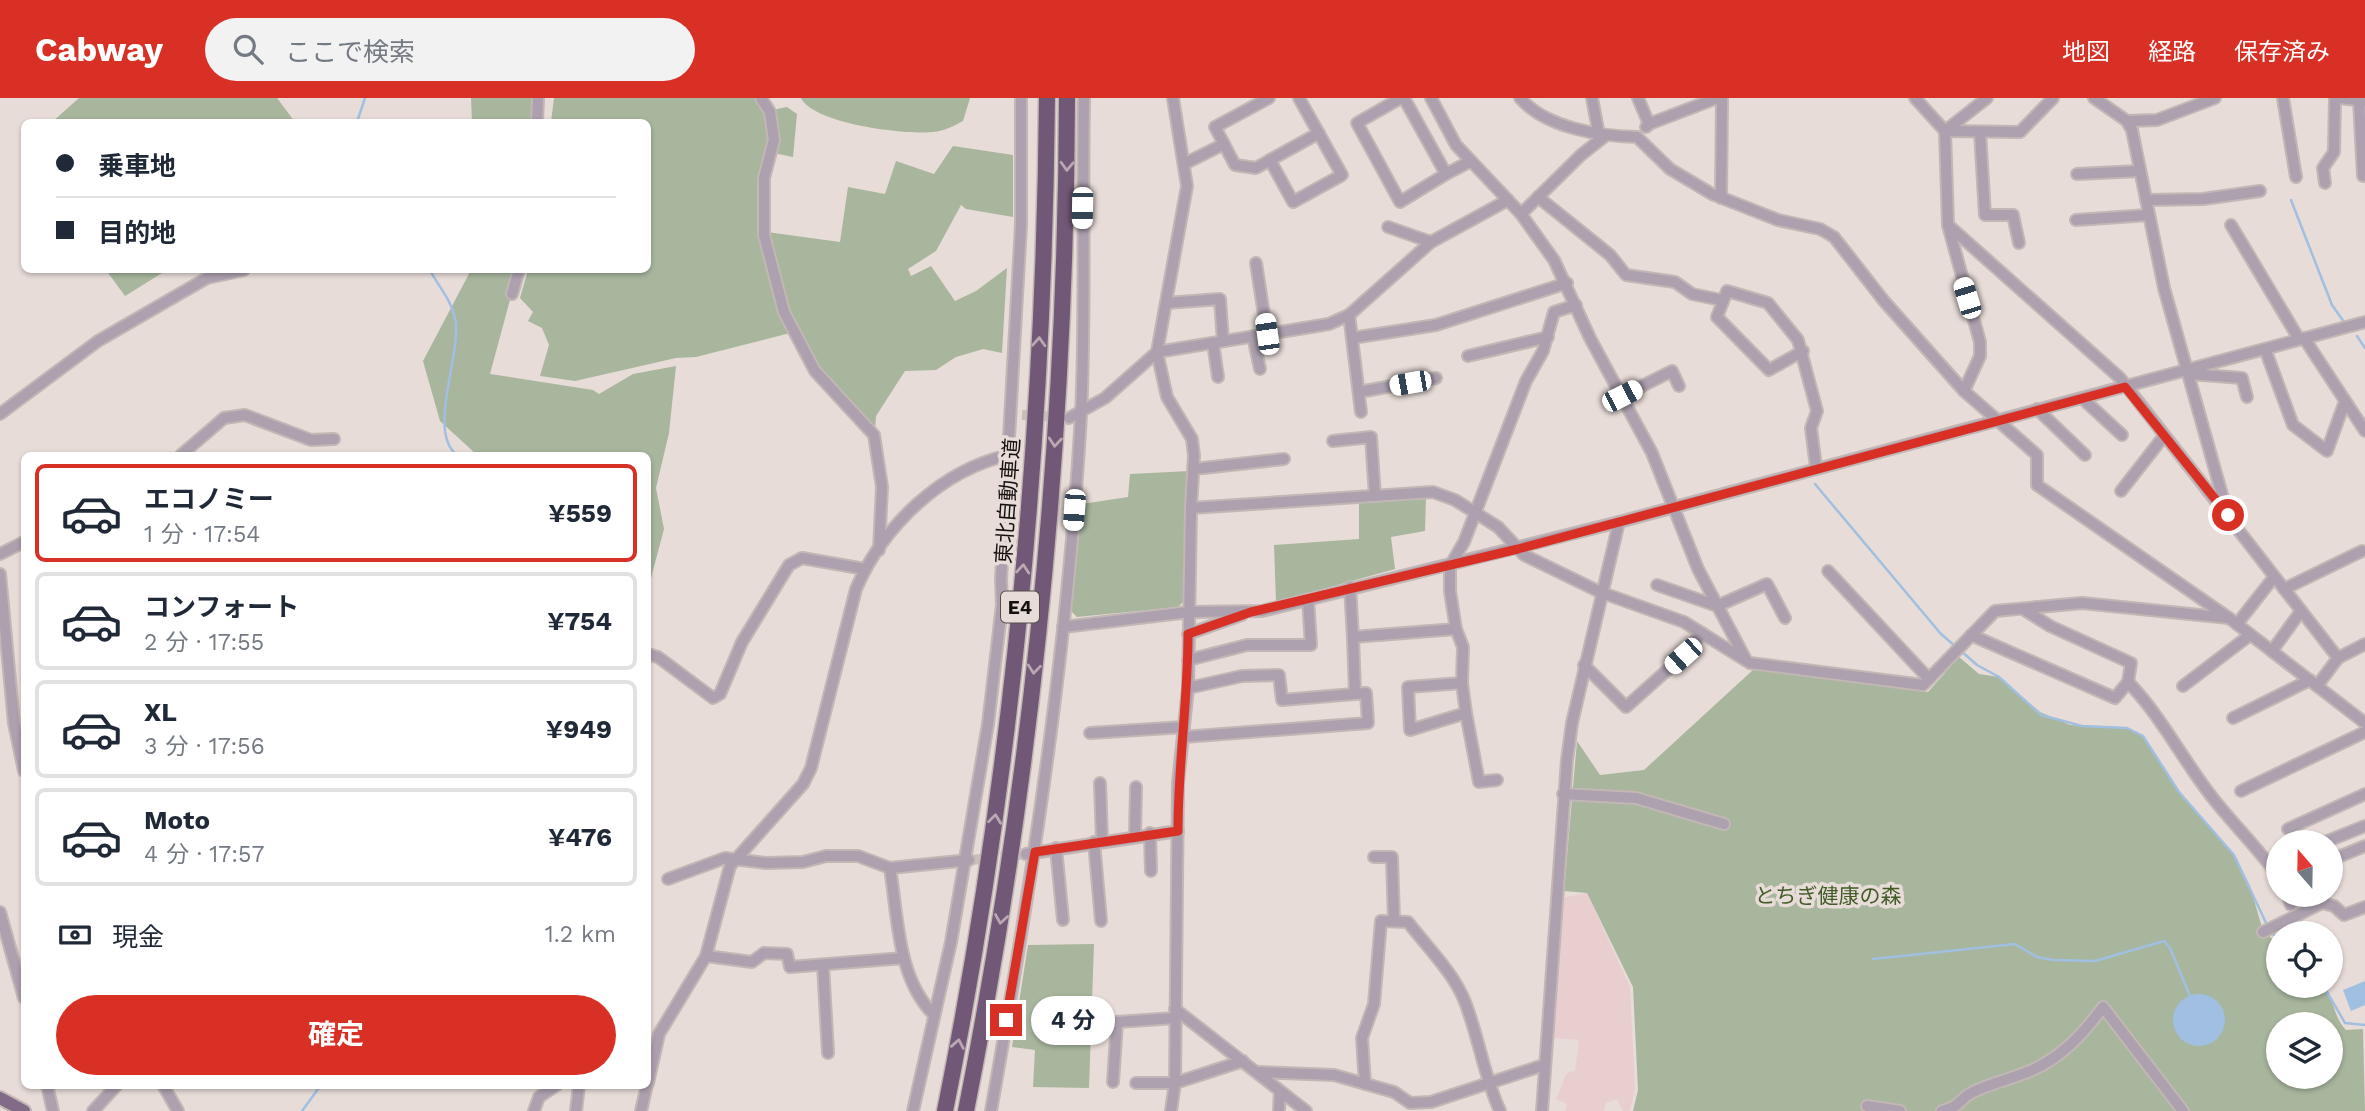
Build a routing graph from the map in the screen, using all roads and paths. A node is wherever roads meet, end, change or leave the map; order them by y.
1 (538, 98) edge
2 (761, 98) edge
3 (1021, 98) edge
4 (1046, 98) edge
5 (1067, 98) edge
6 (1084, 98) edge
7 (1173, 98) edge
8 (1269, 98) edge
9 (1299, 98) edge
10 (1402, 98) edge
11 (1431, 98) edge
12 (1520, 98) edge
13 (1592, 98) edge
14 (1638, 98) edge
15 (1719, 98) edge
16 (1987, 98) edge
17 (2053, 98) edge
18 (2094, 98) edge
19 (2215, 98) edge
20 (2283, 98) edge
21 (2337, 98) edge
22 (1917, 99) edge
23 (2362, 101) edge
24 (537, 119) edge
25 (2127, 121) junction
26 (1649, 124) junction
27 (1945, 131) junction
28 (1980, 132) junction
29 (1319, 133) junction
30 (1602, 135) junction
31 (1637, 136) junction
32 (1224, 144) junction
33 (1269, 160) junction
34 (1471, 161) junction
35 (1184, 164) junction
36 (2140, 171) junction
37 (1446, 174) junction
38 (2077, 174) dead end
39 (2363, 176) dead end
40 (2296, 177) dead end
41 (2325, 183) dead end
42 (2260, 191) dead end
43 (1538, 197) junction
44 (1721, 198) junction
45 (1507, 200) junction
46 (2146, 200) junction
47 (1521, 214) junction
48 (2149, 215) junction
49 (2076, 220) dead end
50 (1948, 225) junction
51 (2231, 225) dead end
52 (1388, 227) dead end
53 (1430, 242) junction
54 (2018, 243) dead end
55 (1256, 263) dead end
56 (230, 273) edge
57 (518, 273) edge
58 (1567, 283) junction
59 (512, 294) dead end
60 (1721, 300) junction
61 (1166, 303) junction
62 (1576, 305) junction
63 (1349, 315) junction
64 (2365, 322) edge
65 (1267, 334) junction
66 (1254, 336) junction
67 (1548, 337) junction
68 (1352, 338) junction
69 (2301, 339) junction
70 (1218, 342) junction
71 (2265, 349) junction
72 (1803, 351) junction
73 (1157, 352) junction
74 (1468, 356) dead end
75 (1260, 369) dead end
76 (2189, 372) junction
77 (1218, 377) dead end
78 (1436, 378) dead end
79 (1679, 386) dead end
80 (2125, 387) junction
81 (1964, 391) junction
82 (1359, 392) junction
83 (1622, 396) junction
84 (2247, 397) dead end
85 (2082, 398) junction
86 (2345, 401) junction
87 (2037, 409) junction
88 (1081, 412) junction
89 (1361, 412) dead end
90 (0, 414) edge
91 (1069, 418) tunnel mouth
92 (1997, 419) junction
93 (2365, 431) edge
94 (2122, 435) dead end
95 (2164, 436) junction
96 (334, 439) dead end
97 (1333, 441) dead end
98 (184, 452) edge
99 (1009, 456) junction
100 (2085, 456) dead end
101 (1284, 459) dead end
102 (1816, 467) junction
103 (1194, 469) junction
104 (2121, 491) dead end
105 (1375, 496) junction
106 (1674, 506) junction
107 (1191, 508) junction
108 (1476, 512) junction
109 (2228, 515) junction
110 (1619, 522) junction
111 (21, 544) edge
112 (1518, 549) junction
113 (879, 550) junction
114 (2362, 551) dead end
115 (0, 554) edge
116 (1450, 566) junction
117 (865, 569) junction
118 (1828, 571) dead end
119 (0, 574) edge
120 (2274, 577) junction
121 (1657, 585) dead end
122 (1350, 587) junction
123 (2284, 589) junction
124 (1600, 592) junction
125 (1308, 599) junction
126 (1717, 606) junction
127 (2023, 609) junction
128 (2301, 611) junction
129 (1189, 612) junction
130 (1251, 612) junction
131 (1785, 618) dead end
132 (2233, 621) junction
133 (1063, 627) junction
134 (1456, 629) junction
135 (1702, 633) junction
136 (1188, 634) junction
137 (1971, 635) junction
138 (2250, 635) junction
139 (1353, 637) junction
140 (2365, 645) edge
141 (2272, 652) junction
142 (651, 655) edge
143 (2338, 658) junction
144 (1188, 660) junction
145 (1746, 660) junction
146 (1584, 665) junction
147 (1929, 679) junction
148 (2128, 682) junction
149 (2313, 683) junction
150 (1462, 684) junction
151 (2183, 686) dead end
152 (1188, 688) junction
153 (1355, 692) junction
154 (1466, 713) junction
155 (2233, 718) dead end
156 (2365, 723) edge
157 (1183, 732) junction
158 (1090, 733) dead end
159 (2365, 733) edge
160 (21, 752) edge
161 (1497, 780) dead end
162 (1100, 783) dead end
163 (1136, 787) dead end
164 (2241, 791) dead end
165 (1563, 794) junction
166 (2365, 794) edge
167 (1724, 824) dead end
168 (2365, 826) edge
169 (2288, 829) dead end
170 (1178, 831) junction
171 (1150, 833) junction
172 (1135, 835) junction
173 (2343, 835) edge
174 (1098, 841) junction
175 (2365, 846) edge
176 (1056, 848) junction
177 (1031, 853) junction
178 (2343, 855) edge
179 (1374, 857) dead end
180 (736, 860) junction
181 (2266, 860) edge
182 (967, 861) junction
183 (890, 868) junction
184 (1151, 871) dead end
185 (668, 878) dead end
186 (2365, 907) edge
187 (0, 912) edge
188 (1063, 920) dead end
189 (1101, 921) dead end
190 (1394, 921) junction
191 (2263, 932) dead end
192 (706, 956) junction
193 (904, 958) junction
194 (823, 965) junction
195 (21, 987) edge
196 (1175, 1014) junction
197 (934, 1015) junction
198 (659, 1034) junction
199 (651, 1038) edge
200 (828, 1053) dead end
201 (1243, 1061) junction
202 (1544, 1065) junction
203 (651, 1067) edge
204 (1257, 1072) junction
205 (1113, 1082) dead end
206 (1136, 1083) dead end
207 (1175, 1083) junction
208 (1365, 1083) junction
209 (1487, 1083) junction
210 (48, 1089) edge
211 (113, 1089) edge
212 (165, 1089) edge
213 (551, 1089) edge
214 (579, 1089) edge
215 (646, 1089) edge
216 (1280, 1091) junction
217 (0, 1098) edge
218 (1867, 1106) dead end
219 (24, 1111) edge
220 (53, 1111) edge
221 (93, 1111) edge
222 (178, 1111) edge
223 (534, 1111) edge
224 (576, 1111) edge
225 (641, 1111) edge
226 (913, 1111) edge
227 (945, 1111) edge
228 (967, 1111) edge
229 (991, 1111) edge
230 (1171, 1111) edge
231 (1279, 1111) edge
232 (1306, 1111) edge
233 (1500, 1111) edge
234 (1542, 1111) edge
235 (1900, 1111) edge
236 (1942, 1111) edge
237 (2183, 1111) edge

1 - 24 street
2 - 113 street
3 - 99 street
227 -> 4 highway, 東北自動車道 / E4
5 -> 228 highway, 東北自動車道 / E4
6 - 88 street
7 - 35 street
8 - 32 street
9 - 29 street
10 - 37 street
10 - 37 street
11 - 34 street
12 - 30 street
13 - 30 street
14 - 26 street
15 - 26 street
15 - 44 street
16 - 27 street
17 - 28 street
18 - 25 street
19 - 25 street
20 - 40 street
21 - 23 street
21 - 41 street
22 - 27 street
23 - 39 street
25 - 36 street
26 - 31 street
27 - 28 street
27 - 50 street
28 - 54 street
29 - 33 street
29 - 33 street
30 - 31 street
30 - 43 street
31 - 44 street
32 - 33 street
32 - 35 street
34 - 37 street
34 - 45 street
35 - 61 street
36 - 38 street
36 - 46 street
42 - 46 street
43 - 47 street
43 - 60 street
44 - 81 street
45 - 47 street
45 - 53 street
46 - 48 street
47 - 58 street
48 - 49 street
48 - 76 street
50 - 80 street
50 - 81 street
51 - 69 street
52 - 53 street
53 - 63 street
55 - 65 street
56 - 90 street
57 - 59 street
58 - 62 street
58 - 68 street
60 - 72 street
60 - 72 street
61 - 70 street
61 - 73 street
62 - 67 street
62 - 83 street
63 - 65 street
63 - 68 street
64 - 69 street
65 - 66 street
66 - 70 street
66 - 75 street
67 - 74 street
67 - 108 street
68 - 82 street
69 - 71 street
69 - 86 street
70 - 73 street
70 - 77 street
71 - 76 street
71 - 86 street
72 - 102 street
73 - 88 street
73 - 103 street
76 - 80 street
76 - 84 street
76 - 109 street
78 - 82 street
79 - 83 street
80 - 85 street
80 - 95 street
81 - 92 street
82 - 89 street
83 - 106 street
85 - 87 street
85 - 94 street
86 - 93 street
87 - 92 street
87 - 100 street
88 - 91 street
88 - 133 street
92 - 102 street
92 - 132 street
95 - 104 street
95 - 109 street
96 - 98 street
97 - 105 street
99 - 113 street
99 - 182 street
101 - 103 street
102 - 106 street
103 - 107 street
105 - 107 street
105 - 108 street
106 - 110 street
106 - 126 street
107 - 129 street
108 - 112 street
108 - 116 street
109 - 120 street
110 - 112 street
110 - 124 street
111 - 115 street
112 - 116 street
112 - 124 street
113 - 117 street
114 - 123 street
116 - 122 street
116 - 134 street
117 - 142 street
117 - 180 street
118 - 147 street
119 - 160 street
120 - 123 street
120 - 132 street
121 - 126 street
122 - 125 street
122 - 139 street
123 - 128 street
124 - 135 street
124 - 146 street
125 - 130 street
125 - 144 street
126 - 131 street
126 - 145 street
127 - 132 street
127 - 137 street
127 - 148 street
128 - 141 street
128 - 143 street
129 - 130 street
129 - 133 street
129 - 136 street
130 - 136 street
132 - 138 street
133 - 177 street
134 - 139 street
134 - 150 street
135 - 145 street
135 - 146 street
136 - 144 street
137 - 147 street
137 - 148 street
138 - 141 street
138 - 151 street
139 - 153 street
140 - 143 street
141 - 149 street
143 - 149 street
144 - 152 street
145 - 147 street
146 - 165 street
148 - 181 street
149 - 155 street
149 - 156 street
150 - 154 street
150 - 154 street
152 - 153 street
152 - 157 street
153 - 157 street
154 - 161 street
157 - 158 street
157 - 170 street
159 - 164 street
162 - 174 street
163 - 172 street
165 - 167 street
165 - 202 street
166 - 169 street
168 - 173 street
170 - 171 street
170 - 196 street
171 - 172 street
171 - 184 street
172 - 174 street
174 - 176 street
174 - 189 street
175 - 178 street
176 - 177 street
176 - 188 street
177 - 229 street
179 - 190 street
180 - 183 street
180 - 185 street
180 - 192 street
182 - 183 street
182 - 197 street
183 - 193 street
186 - 191 street
187 - 195 street
190 - 208 street
190 - 209 street
192 - 194 street
192 - 198 street
193 - 194 street
193 - 197 street
194 - 200 street
196 - 201 street
196 - 205 street
196 - 207 street
197 - 226 street
198 - 199 street
198 - 203 street
201 - 204 street
201 - 207 street
202 - 209 street
202 - 234 street
204 - 208 street
204 - 216 street
206 - 207 street
207 - 230 street
208 - 209 street
209 - 233 street
210 - 220 street
211 - 221 street
212 - 222 street
213 - 223 street
214 - 224 street
215 - 225 street
216 - 231 street
216 - 232 street
217 - 219 main road
218 - 235 street
236 - 237 street

